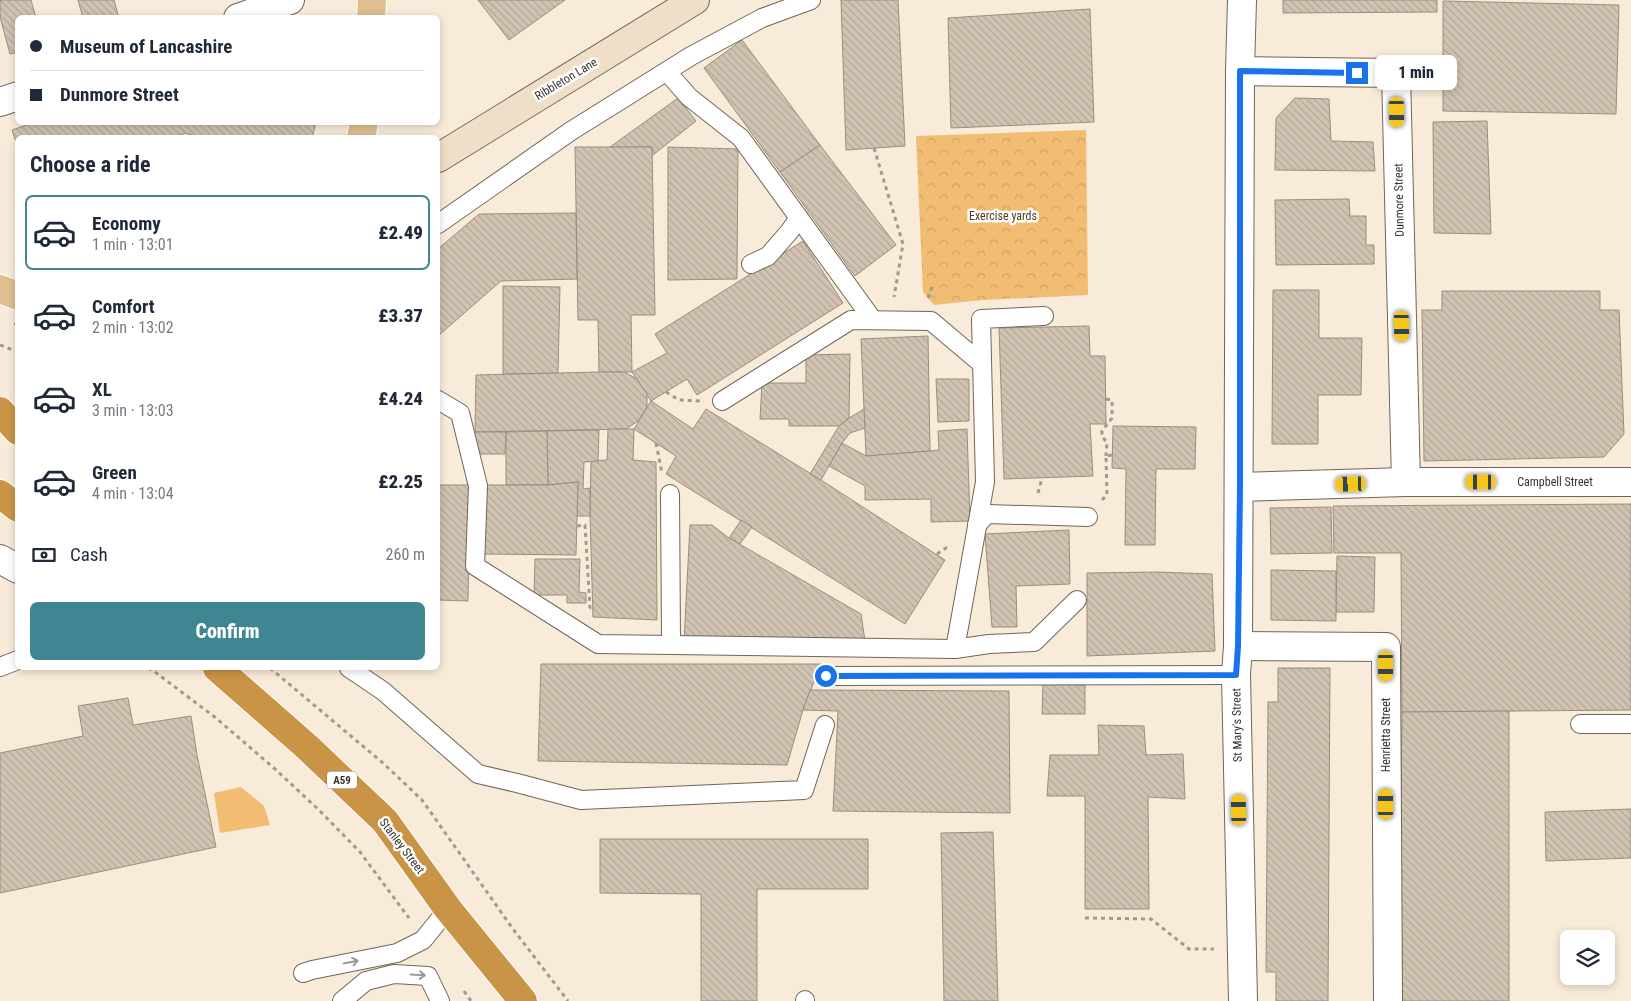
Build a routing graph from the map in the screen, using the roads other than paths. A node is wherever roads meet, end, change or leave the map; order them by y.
1 (286, 0) edge
2 (372, 0) edge
3 (811, 0) edge
4 (1242, 0) edge
5 (679, 5) edge
6 (246, 15) edge
7 (371, 15) edge
8 (1240, 71) junction
9 (667, 72) junction
10 (15, 97) edge
11 (0, 102) edge
12 (440, 157) edge
13 (799, 218) junction
14 (440, 223) edge
15 (752, 264) dead end
16 (0, 289) edge
17 (15, 295) edge
18 (1044, 316) dead end
19 (881, 320) junction
20 (982, 364) junction
21 (440, 401) edge
22 (722, 401) dead end
23 (1406, 482) junction
24 (1631, 482) edge
25 (1240, 487) junction
26 (0, 494) edge
27 (670, 494) dead end
28 (15, 506) edge
29 (1088, 517) road end
30 (977, 525) junction
31 (0, 560) edge
32 (15, 567) edge
33 (1077, 600) dead end
34 (672, 644) junction
35 (1238, 646) junction
36 (955, 649) junction
37 (15, 661) edge
38 (0, 667) edge
39 (225, 670) edge
40 (351, 670) edge
41 (1236, 675) junction
42 (826, 676) dead end
43 (1580, 724) dead end
44 (1631, 724) edge
45 (825, 725) dead end
46 (448, 909) junction
47 (303, 973) dead end
48 (342, 1001) edge
49 (440, 1001) edge
50 (523, 1001) edge
51 (1243, 1001) edge
52 (1388, 1001) edge

1 - 6 street
2 - 7 main road
3 - 9 lane
4 - 8 street, St Mary's Street
5 - 12 main road, Ribbleton Lane
8 - 23 street, Dunmore Street
8 - 25 street, St Mary's Street
9 - 13 lane
9 - 14 lane
10 - 11 street
13 - 15 lane
13 - 19 lane
16 - 17 main road
18 - 20 lane
19 - 20 lane
19 - 22 lane
20 - 30 lane
21 - 34 lane
23 - 24 street, Campbell Street
23 - 25 street, Campbell Street
25 - 35 street, St Mary's Street
26 - 28 highway
27 - 34 lane
29 - 30 lane
30 - 36 lane
31 - 32 street
33 - 36 lane
34 - 36 lane
35 - 41 street, St Mary's Street
35 - 52 street, Henrietta Street
37 - 38 lane
39 - 46 highway, Stanley Street / A59
40 - 45 lane
41 - 42 lane
41 - 51 street, St Mary's Street
43 - 44 lane
47 -> 46 lane
46 - 50 highway, Stanley Street / A59
48 -> 49 lane

